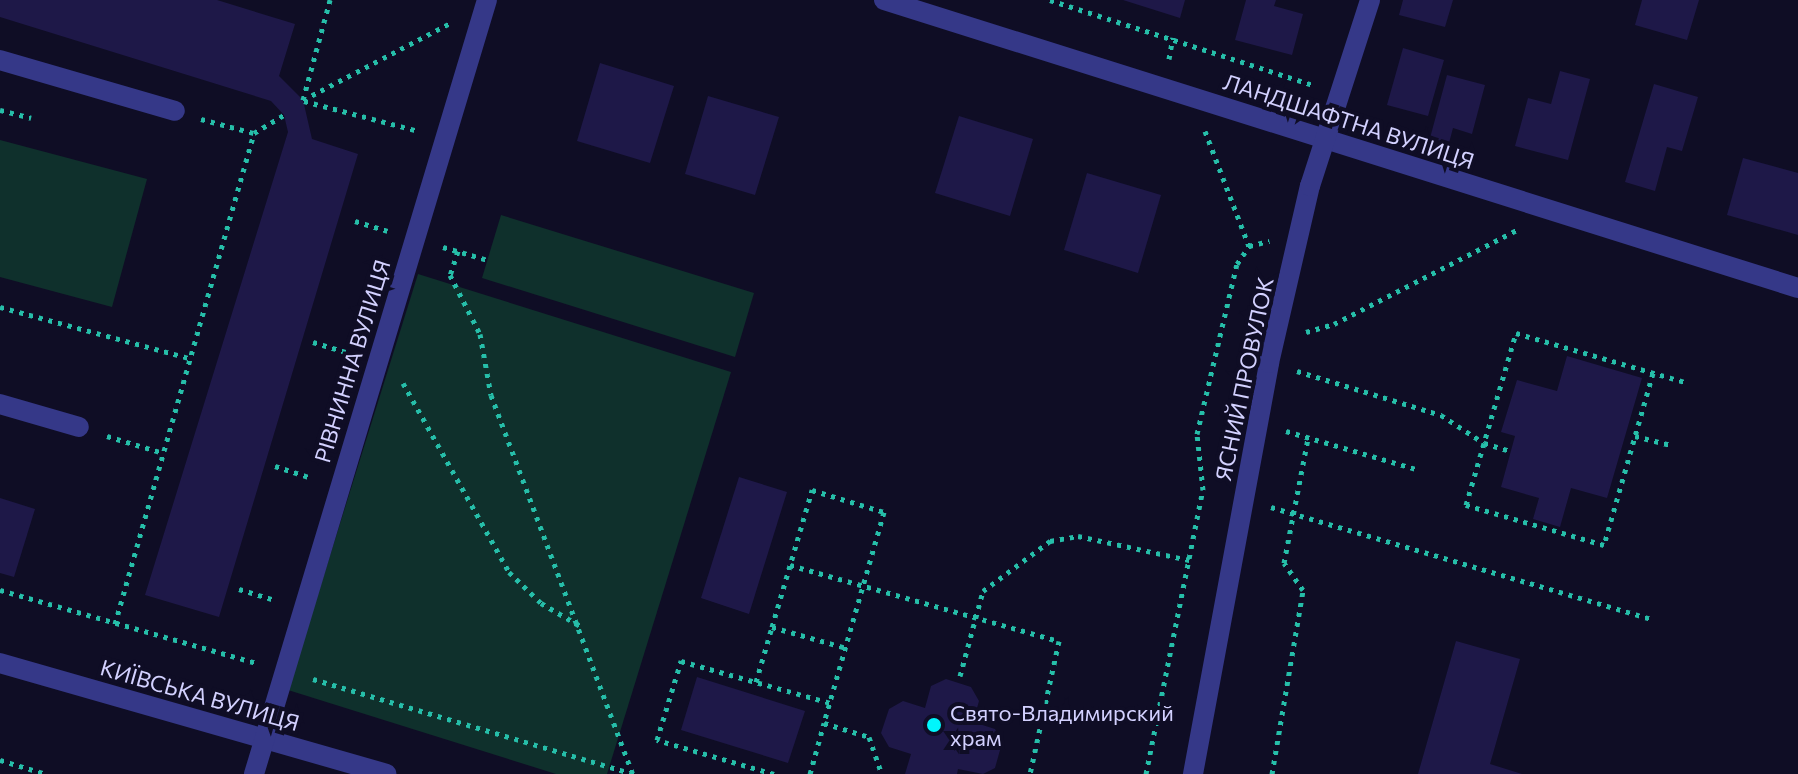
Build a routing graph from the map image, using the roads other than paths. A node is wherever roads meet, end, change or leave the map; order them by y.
1 (487, 0) edge
2 (884, 0) edge
3 (1370, 0) edge
4 (0, 60) edge
5 (175, 111) road end
6 (1325, 137) junction
7 (1798, 288) edge
8 (0, 404) edge
9 (79, 427) road end
10 (0, 663) edge
11 (264, 737) junction
12 (254, 774) edge
13 (386, 774) edge
14 (1193, 774) edge

1 - 11 street, РІВНИННА ВУЛИЦЯ
2 - 6 street, ЛАНДШАФТНА ВУЛИЦЯ
3 - 6 street, ЯСНИЙ ПРОВУЛОК
4 - 5 street
6 - 7 street, ЛАНДШАФТНА ВУЛИЦЯ
6 - 14 street, ЯСНИЙ ПРОВУЛОК
8 - 9 street
10 - 11 street, КИЇВСЬКА ВУЛИЦЯ
11 - 12 street, РІВНИННА ВУЛИЦЯ
11 - 13 street, КИЇВСЬКА ВУЛИЦЯ

